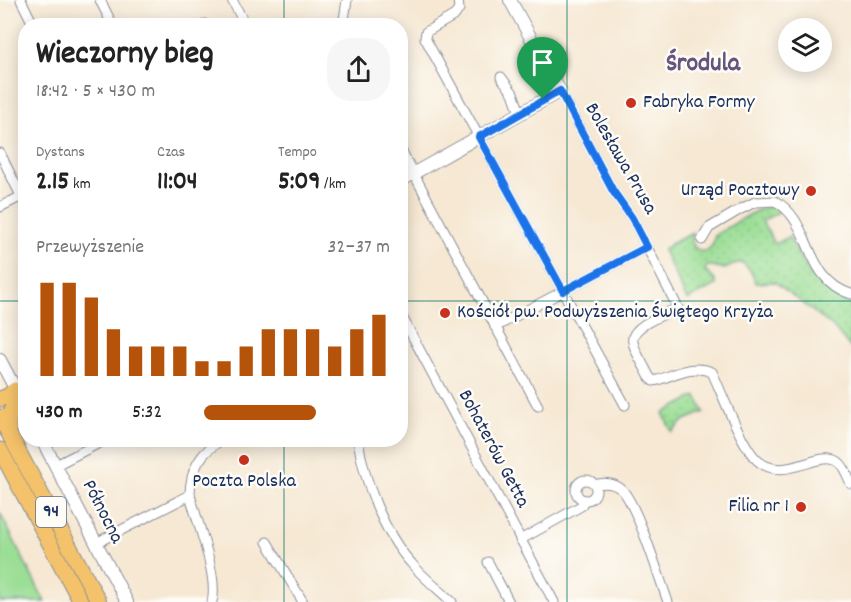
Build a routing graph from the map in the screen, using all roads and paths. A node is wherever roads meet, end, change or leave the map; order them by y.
1 (21, 0) edge
2 (100, 0) edge
3 (232, 0) edge
4 (347, 0) edge
5 (458, 0) edge
6 (510, 0) edge
7 (30, 18) edge
8 (109, 18) edge
9 (242, 18) edge
10 (345, 18) edge
11 (501, 76) dead end
12 (560, 91) junction
13 (520, 113) junction
14 (479, 137) junction
15 (0, 153) edge
16 (408, 163) edge
17 (414, 174) junction
18 (408, 177) edge
19 (18, 186) edge
20 (18, 198) edge
21 (0, 207) edge
22 (702, 240) dead end
23 (647, 247) junction
24 (563, 291) junction
25 (851, 294) edge
26 (495, 327) junction
27 (408, 329) edge
28 (0, 360) edge
29 (18, 389) edge
30 (18, 395) edge
31 (0, 399) edge
32 (18, 400) edge
33 (625, 405) dead end
34 (538, 406) dead end
35 (0, 417) edge
36 (10, 435) junction
37 (46, 447) edge
38 (91, 447) edge
39 (213, 447) edge
40 (359, 447) edge
41 (0, 450) edge
42 (56, 465) junction
43 (851, 484) edge
44 (594, 485) junction
45 (190, 495) junction
46 (584, 500) junction
47 (520, 540) junction
48 (267, 542) dead end
49 (96, 543) junction
50 (488, 562) dead end
51 (81, 602) edge
52 (99, 602) edge
53 (127, 602) edge
54 (212, 602) edge
55 (303, 602) edge
56 (452, 602) edge
57 (509, 602) edge
58 (554, 602) edge
59 (668, 602) edge

1 - 7 street
2 - 8 street
3 - 9 street
4 - 10 street
5 - 14 street
6 - 12 street, Bolesława Prusa
11 - 13 street
12 - 13 street
12 - 23 street, Bolesława Prusa
13 - 14 street
14 - 17 street
14 - 24 street
15 - 19 street
16 - 17 street
17 - 18 street
17 - 26 street
20 - 21 street
22 - 25 street
23 - 24 street
23 - 43 street, Bolesława Prusa
24 - 26 street
24 - 33 street
26 - 34 street
27 - 47 street, Bohaterów Getta
28 - 29 street
30 - 31 main road
32 - 36 main road
35 - 36 main road, 94
36 - 52 main road, 94
37 - 42 street, Północna
38 - 42 street
39 - 45 street
40 - 56 street
41 - 51 main road, 94
42 - 49 street, Północna
44 - 46 street
44 - 46 street
44 - 59 street
45 - 49 street
45 - 54 street
46 - 47 street
47 - 58 street, Bohaterów Getta
48 - 55 street
49 - 53 street, Północna
50 - 57 street

